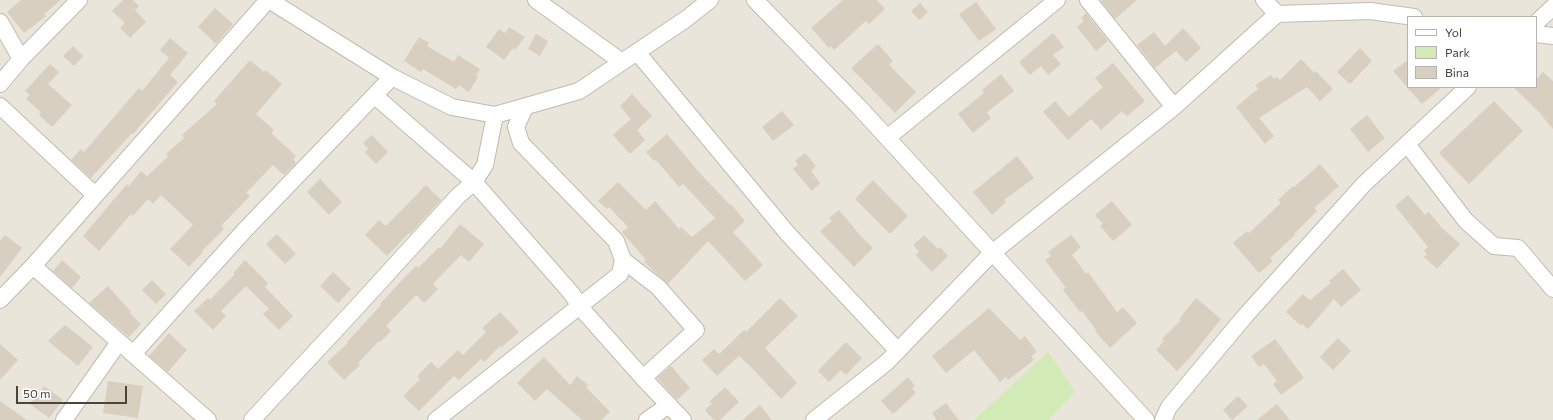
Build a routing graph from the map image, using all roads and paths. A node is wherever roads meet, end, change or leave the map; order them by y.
1 (79, 0) edge
2 (268, 0) edge
3 (536, 0) edge
4 (710, 0) edge
5 (755, 0) edge
6 (1056, 0) edge
7 (1088, 0) edge
8 (1264, 0) edge
9 (1371, 5) edge
10 (1553, 7) edge
11 (1277, 14) junction
12 (1410, 16) edge
13 (0, 22) edge
14 (1537, 22) edge
15 (1537, 34) edge
16 (1553, 36) edge
17 (637, 52) junction
18 (21, 59) junction
19 (622, 62) junction
20 (392, 77) junction
21 (0, 84) edge
22 (1467, 88) edge
23 (375, 96) junction
24 (0, 106) edge
25 (525, 107) junction
26 (1174, 107) junction
27 (496, 115) junction
28 (887, 138) junction
29 (1407, 144) junction
30 (474, 182) junction
31 (95, 195) junction
32 (992, 253) junction
33 (623, 260) junction
34 (33, 266) junction
35 (1553, 289) edge
36 (0, 300) edge
37 (580, 308) junction
38 (119, 342) junction
39 (898, 351) junction
40 (133, 354) junction
41 (642, 378) junction
42 (669, 405) junction
43 (64, 420) edge
44 (208, 420) edge
45 (252, 420) edge
46 (436, 420) edge
47 (647, 420) edge
48 (683, 420) edge
49 (814, 420) edge
50 (1146, 420) edge
51 (1163, 420) edge

1 - 18 street
2 - 20 street
2 - 31 street
3 - 19 street
4 - 17 street
5 - 28 street
6 - 28 street
7 - 26 street
8 - 11 street
9 - 11 street
9 - 12 street
10 - 14 street
11 - 26 street
13 - 18 street
15 - 16 street
17 - 19 street
17 - 39 street
18 - 21 street
19 - 25 street
20 - 23 street
20 - 27 street
22 - 29 street
23 - 30 street
23 - 40 street
24 - 31 street
25 - 27 street
25 - 33 street
26 - 32 street
27 - 30 street
28 - 32 street
29 - 35 street
29 - 51 street
30 - 37 street
30 - 45 street
31 - 34 street
32 - 39 street
32 - 50 street
33 - 37 street
33 - 41 street
34 - 36 street
34 - 38 street
37 - 41 street
37 - 46 street
38 - 40 street
38 - 43 street
39 - 49 street
40 - 44 street
41 - 42 street
42 - 47 street
42 - 48 street

